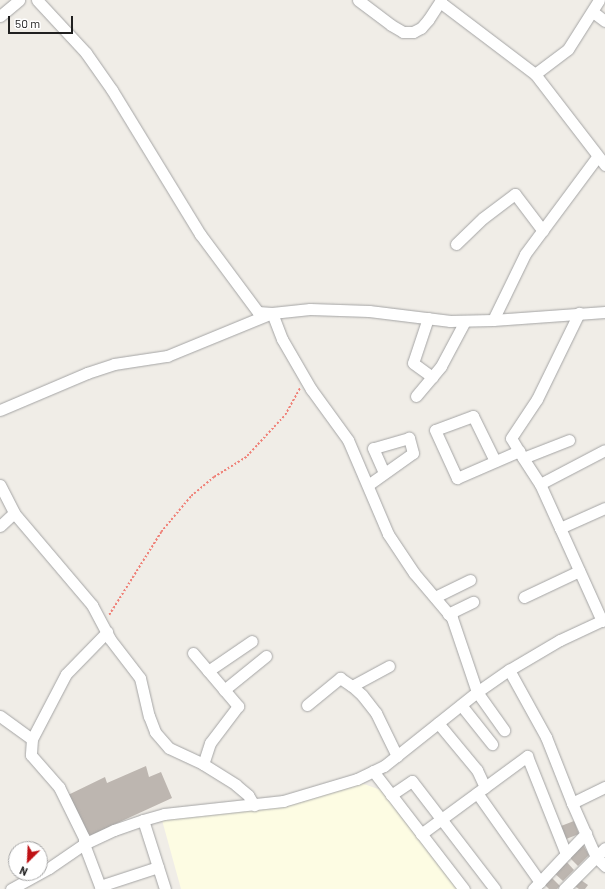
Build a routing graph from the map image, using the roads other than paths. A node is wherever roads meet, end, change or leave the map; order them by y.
1 (19, 0) edge
2 (37, 0) edge
3 (358, 0) edge
4 (599, 0) edge
5 (440, 1) edge
6 (593, 12) junction
7 (0, 16) edge
8 (605, 21) edge
9 (535, 74) junction
10 (601, 161) edge
11 (543, 231) junction
12 (456, 244) dead end
13 (605, 312) edge
14 (272, 313) junction
15 (579, 313) junction
16 (428, 318) junction
17 (465, 320) junction
18 (493, 320) junction
19 (432, 377) junction
20 (416, 396) dead end
21 (0, 410) edge
22 (568, 440) dead end
23 (605, 450) edge
24 (521, 454) junction
25 (495, 461) junction
26 (384, 473) dead end
27 (368, 484) junction
28 (540, 484) junction
29 (0, 485) edge
30 (605, 508) edge
31 (14, 513) junction
32 (0, 526) edge
33 (560, 528) junction
34 (579, 571) junction
35 (470, 580) dead end
36 (435, 598) junction
37 (524, 598) dead end
38 (473, 602) dead end
39 (448, 614) junction
40 (603, 620) edge
41 (105, 628) junction
42 (252, 641) dead end
43 (194, 653) dead end
44 (266, 656) dead end
45 (389, 666) dead end
46 (508, 670) junction
47 (208, 671) junction
48 (352, 686) junction
49 (224, 690) junction
50 (477, 692) junction
51 (307, 705) dead end
52 (461, 705) junction
53 (0, 716) edge
54 (438, 723) junction
55 (504, 730) dead end
56 (32, 739) junction
57 (492, 744) dead end
58 (397, 756) junction
59 (203, 764) junction
60 (373, 771) junction
61 (605, 787) edge
62 (481, 790) junction
63 (391, 795) junction
64 (572, 803) junction
65 (254, 805) junction
66 (442, 819) junction
67 (143, 820) junction
68 (586, 833) junction
69 (421, 834) junction
70 (84, 844) junction
71 (605, 848) edge
72 (566, 854) junction
73 (596, 858) junction
74 (605, 866) edge
75 (158, 867) junction
76 (536, 885) edge
77 (100, 888) edge
78 (11, 889) edge
79 (165, 889) edge
80 (464, 889) edge
81 (495, 889) edge
82 (564, 889) edge

1 - 7 street
2 - 14 street
3 - 5 street
4 - 6 street
5 - 9 street
6 - 8 street
6 - 9 street
9 - 10 street
10 - 11 street
11 - 12 street
11 - 18 street
13 - 15 street
14 - 16 street
14 - 21 street
14 - 27 street
15 - 18 street
15 - 24 street
16 - 17 street
16 - 19 street
17 - 18 street
17 - 19 street
19 - 20 street
22 - 24 street
23 - 28 street
24 - 25 street
24 - 28 street
25 - 25 street
26 - 27 street
27 - 36 street
28 - 33 street
29 - 31 street
30 - 33 street
31 - 32 street
31 - 41 street
33 - 34 street
34 - 37 street
34 - 40 street
35 - 36 street
36 - 39 street
38 - 39 street
39 - 50 street
40 - 46 street
41 - 56 street
41 - 59 street
42 - 47 street
43 - 47 street
44 - 49 street
45 - 48 street
46 - 50 street
46 - 64 street
47 - 49 street
48 - 51 street
48 - 58 street
49 - 59 street
50 - 52 street
50 - 55 street
52 - 54 street
52 - 57 street
53 - 56 street
54 - 58 street
54 - 62 street
56 - 70 street
58 - 60 street
59 - 65 street
60 - 63 street
60 - 65 street
61 - 64 street
62 - 66 street
62 - 72 street
62 - 76 street
63 - 66 street
63 - 69 street
64 - 68 street
65 - 67 street
66 - 69 street
66 - 81 street
67 - 70 street
67 - 75 street
68 - 72 street
68 - 73 street
69 - 80 street
70 - 77 street
70 - 78 street
71 - 73 street
72 - 76 street
73 - 74 street
73 - 82 street
75 - 77 street
75 - 79 street

